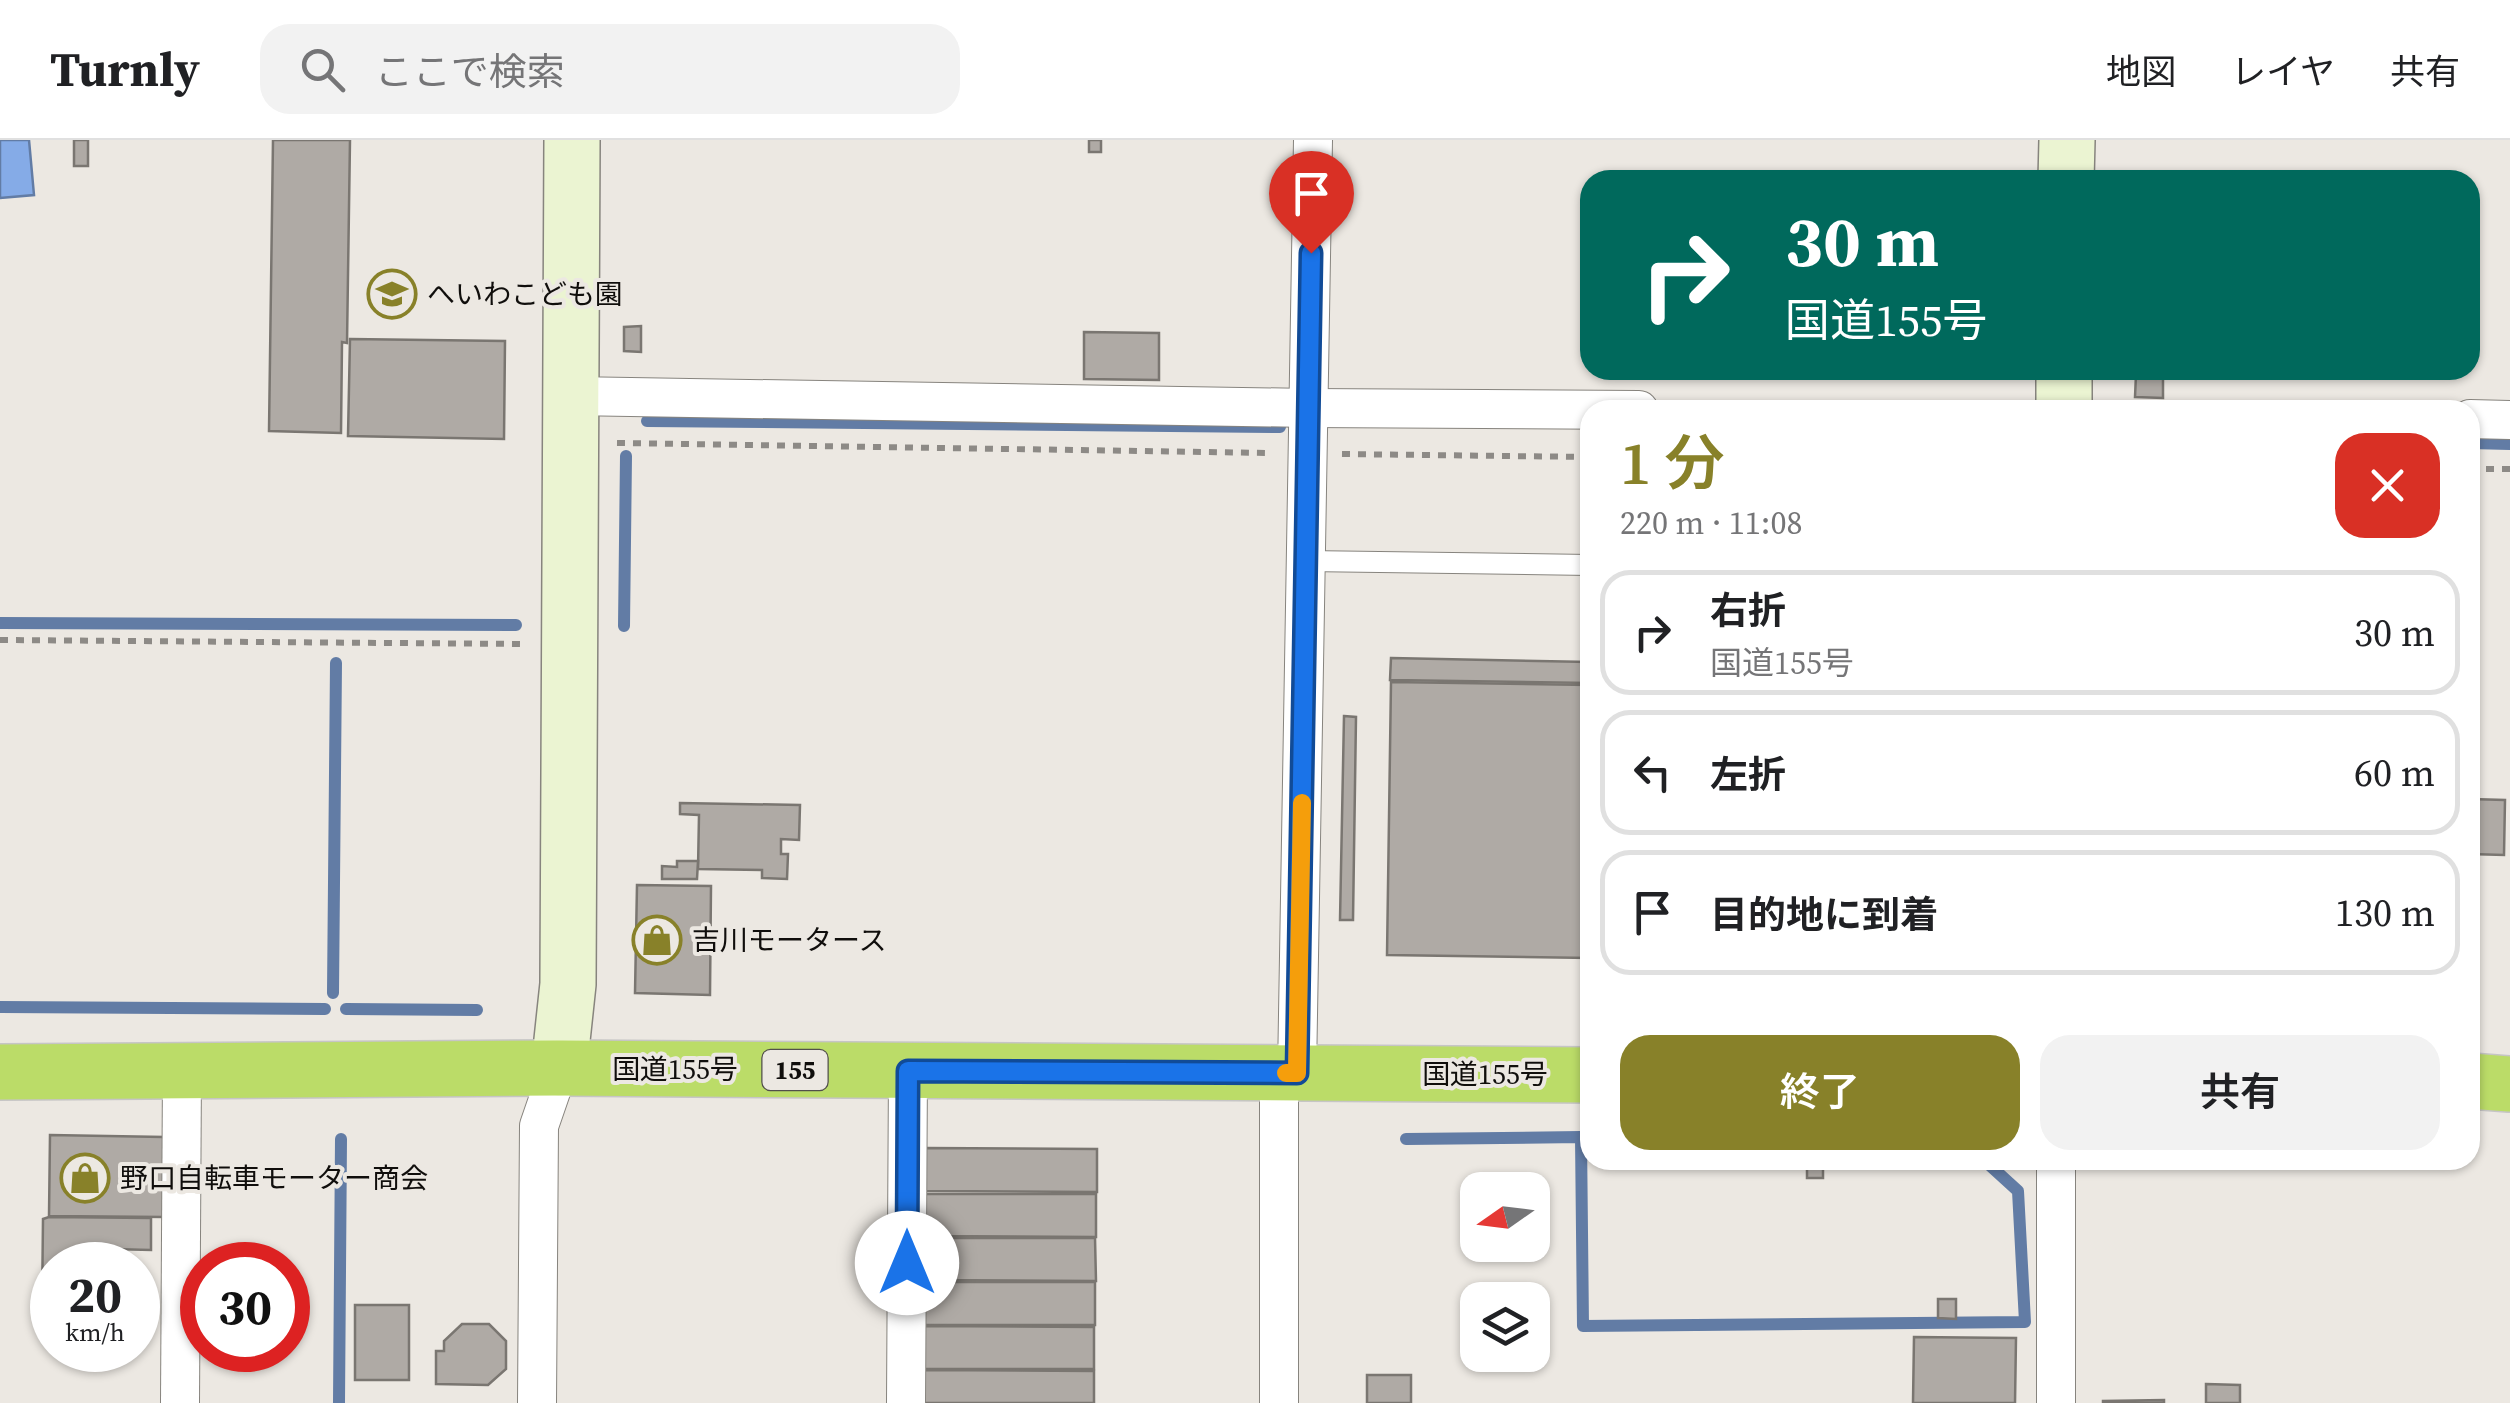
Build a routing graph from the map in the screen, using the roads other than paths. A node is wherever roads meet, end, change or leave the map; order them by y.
1 (572, 140) edge
2 (1313, 140) edge
3 (2067, 140) edge
4 (2066, 170) edge
5 (1309, 408) junction
6 (1580, 410) edge
7 (2480, 419) edge
8 (571, 420) junction
9 (2510, 420) edge
10 (1306, 561) junction
11 (1580, 565) edge
12 (558, 1068) junction
13 (182, 1070) junction
14 (908, 1071) junction
15 (0, 1072) edge
16 (1288, 1073) junction
17 (1580, 1075) edge
18 (2480, 1082) edge
19 (2510, 1084) edge
20 (2056, 1170) edge
21 (180, 1403) edge
22 (537, 1403) edge
23 (906, 1403) edge
24 (1279, 1403) edge
25 (2056, 1403) edge

1 - 8 street
2 - 5 street
3 - 4 street
5 - 6 street
5 - 8 street
5 - 10 street
7 - 9 street
8 - 12 street
10 - 11 lane
10 - 16 street
12 - 13 highway, 国道155号 / 155
12 - 14 highway, 国道155号 / 155
12 - 22 street
13 - 15 highway, 国道155号 / 155
13 - 21 street
14 - 16 highway, 国道155号 / 155
14 - 23 street
16 - 17 highway, 国道155号 / 155
16 - 24 street
18 - 19 highway
20 - 25 street

